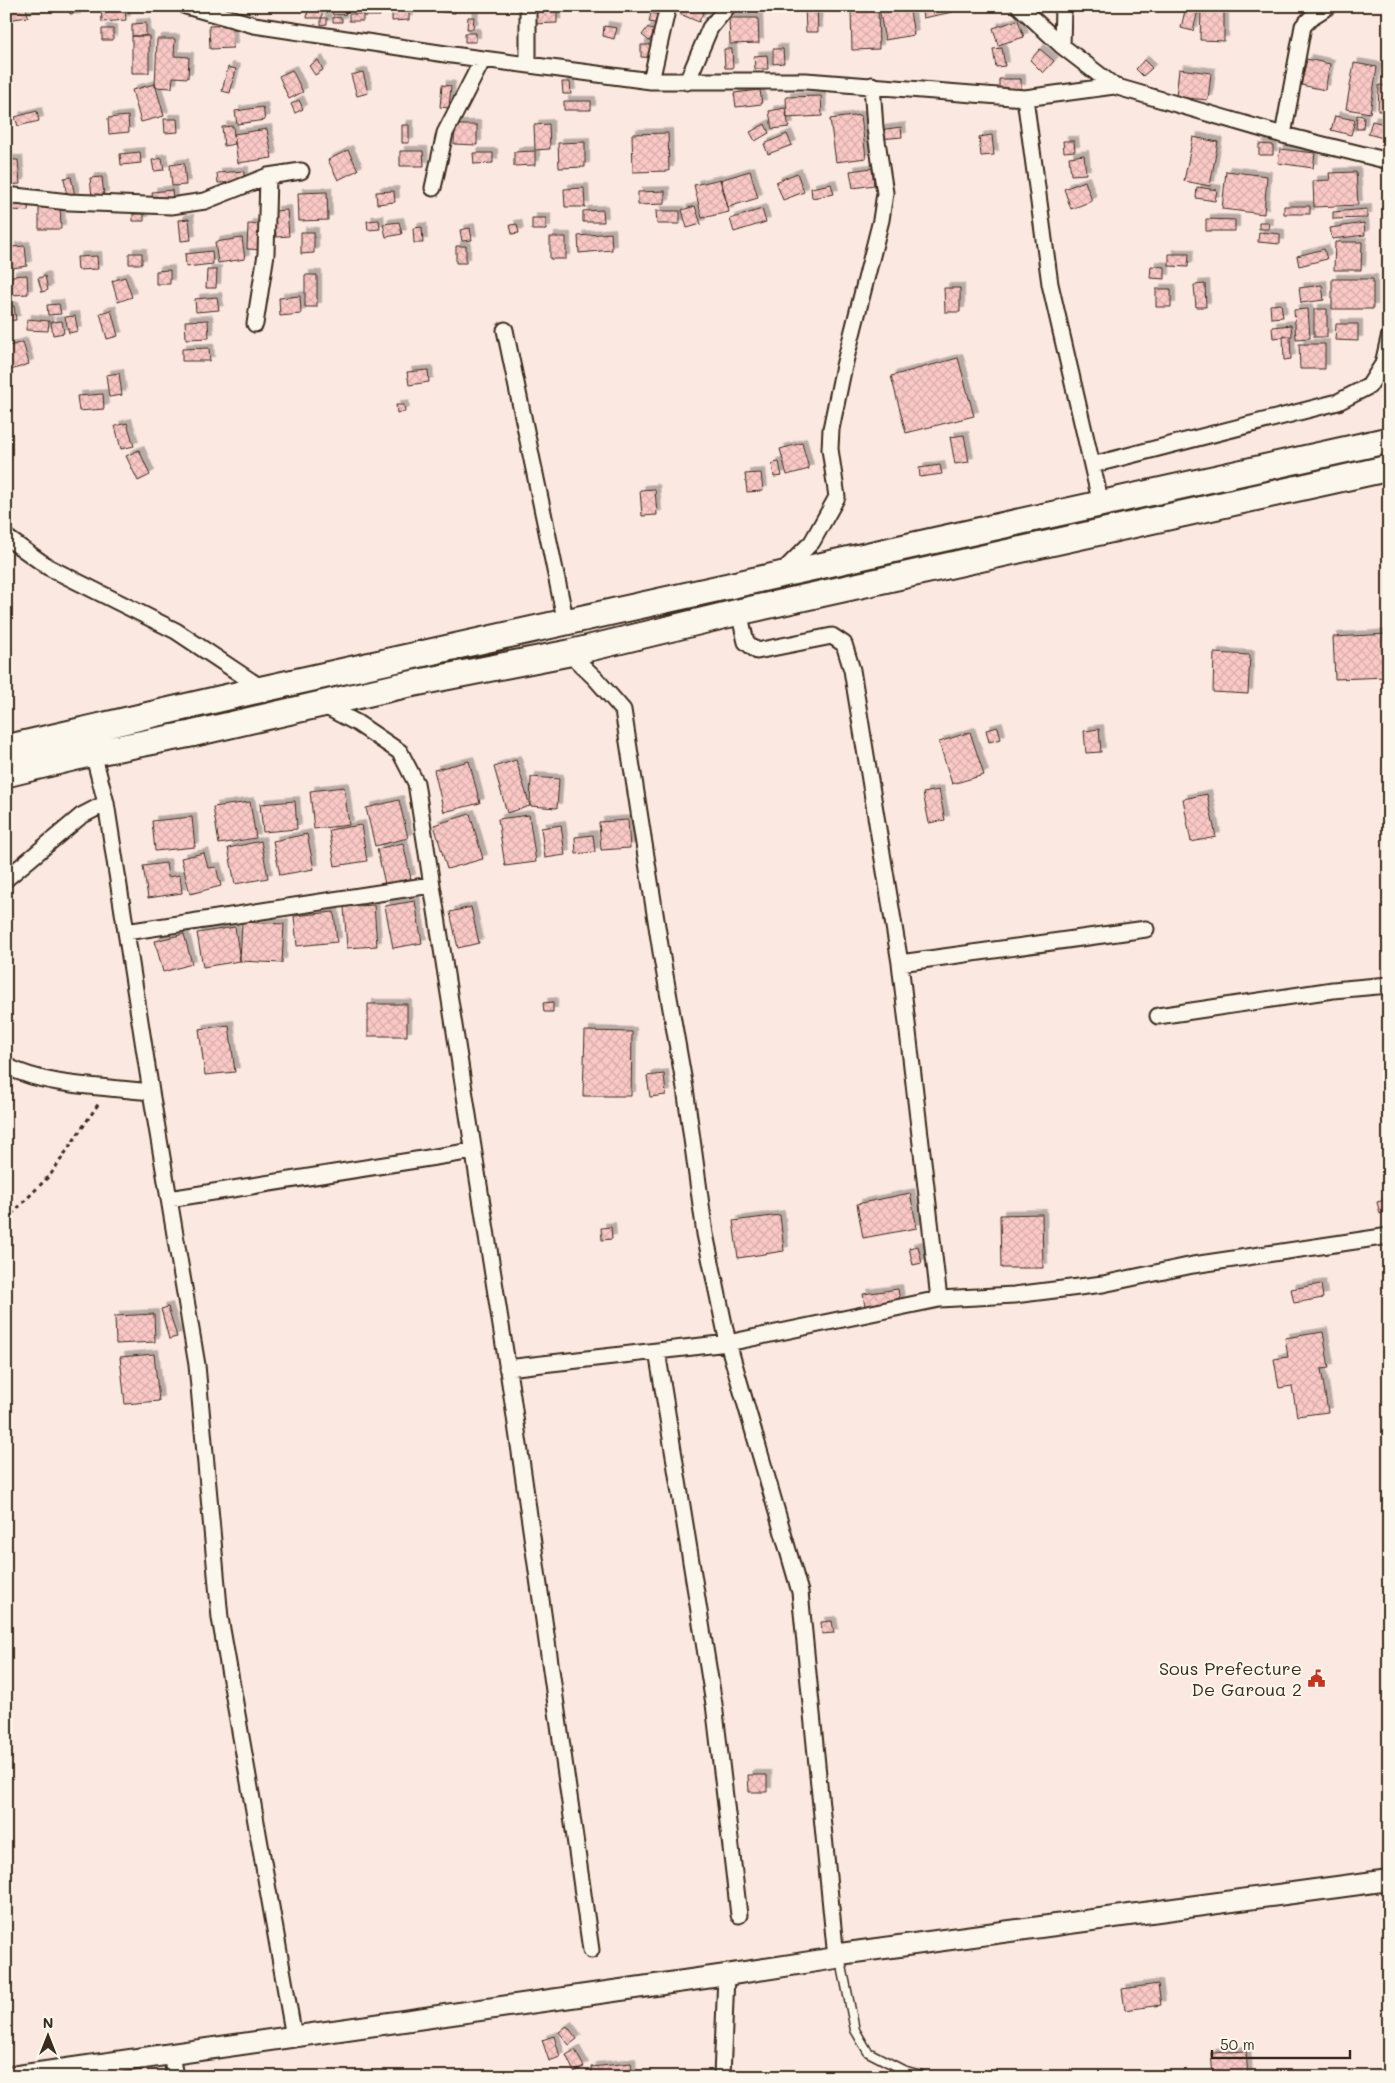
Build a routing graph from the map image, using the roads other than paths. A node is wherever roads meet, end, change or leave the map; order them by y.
1 (186, 6) edge
2 (528, 6) edge
3 (668, 6) edge
4 (728, 6) edge
5 (1019, 6) edge
6 (1063, 6) edge
7 (1329, 6) edge
8 (1062, 46) junction
9 (483, 59) junction
10 (528, 65) junction
11 (652, 81) junction
12 (687, 82) junction
13 (872, 85) junction
14 (1114, 86) junction
15 (1025, 98) junction
16 (1283, 135) junction
17 (1389, 161) edge
18 (302, 170) dead end
19 (268, 176) junction
20 (433, 188) dead end
21 (6, 195) edge
22 (255, 324) dead end
23 (505, 330) dead end
24 (1389, 338) edge
25 (1389, 440) edge
26 (1092, 465) junction
27 (1389, 468) edge
28 (1101, 504) junction
29 (6, 537) edge
30 (779, 575) junction
31 (739, 612) junction
32 (566, 622) junction
33 (569, 653) junction
34 (263, 689) junction
35 (321, 704) junction
36 (6, 748) edge
37 (93, 753) junction
38 (6, 774) edge
39 (106, 804) junction
40 (6, 879) edge
41 (431, 886) junction
42 (1146, 928) dead end
43 (126, 932) junction
44 (900, 964) junction
45 (1389, 984) edge
46 (1158, 1016) dead end
47 (6, 1066) edge
48 (151, 1092) junction
49 (473, 1151) junction
50 (169, 1199) junction
51 (1389, 1236) edge
52 (939, 1300) junction
53 (728, 1343) junction
54 (657, 1351) junction
55 (507, 1368) junction
56 (1389, 1880) edge
57 (739, 1915) dead end
58 (592, 1950) dead end
59 (838, 1956) junction
60 (726, 1975) junction
61 (294, 2037) junction
62 (171, 2054) junction
63 (11, 2077) edge
64 (175, 2077) edge
65 (722, 2077) edge
66 (928, 2077) edge

1 - 9 street
2 - 10 street
3 - 11 street
4 - 12 street
5 - 8 street
6 - 8 street
7 - 16 street
8 - 14 street
9 - 10 street
9 - 20 street
10 - 11 street
11 - 12 street
12 - 13 street
13 - 15 street
13 - 30 street
14 - 15 street
14 - 16 street
15 - 26 street
16 - 17 street
18 - 19 street
19 - 21 street
19 - 22 street
23 - 32 street
24 - 26 street
25 - 28 main road
26 - 28 street
27 - 31 main road
28 - 30 main road
29 - 34 street
30 - 32 main road
31 - 33 main road
31 - 44 street
32 - 34 main road
33 - 35 main road
33 - 53 street
34 - 36 main road
35 - 37 main road
35 - 41 street
37 - 38 main road
37 - 39 street
39 - 40 street
39 - 43 street
41 - 43 street
41 - 49 street
42 - 44 street
43 - 48 street
44 - 52 street
45 - 46 street
47 - 48 street
48 - 50 street
49 - 50 street
49 - 55 street
50 - 61 street
51 - 52 street
52 - 53 street
53 - 54 street
53 - 59 street
54 - 55 street
54 - 57 street
55 - 58 street
56 - 59 street
59 - 60 street
59 - 66 lane
60 - 61 street
60 - 65 street
61 - 62 street
62 - 63 street
62 - 64 street

